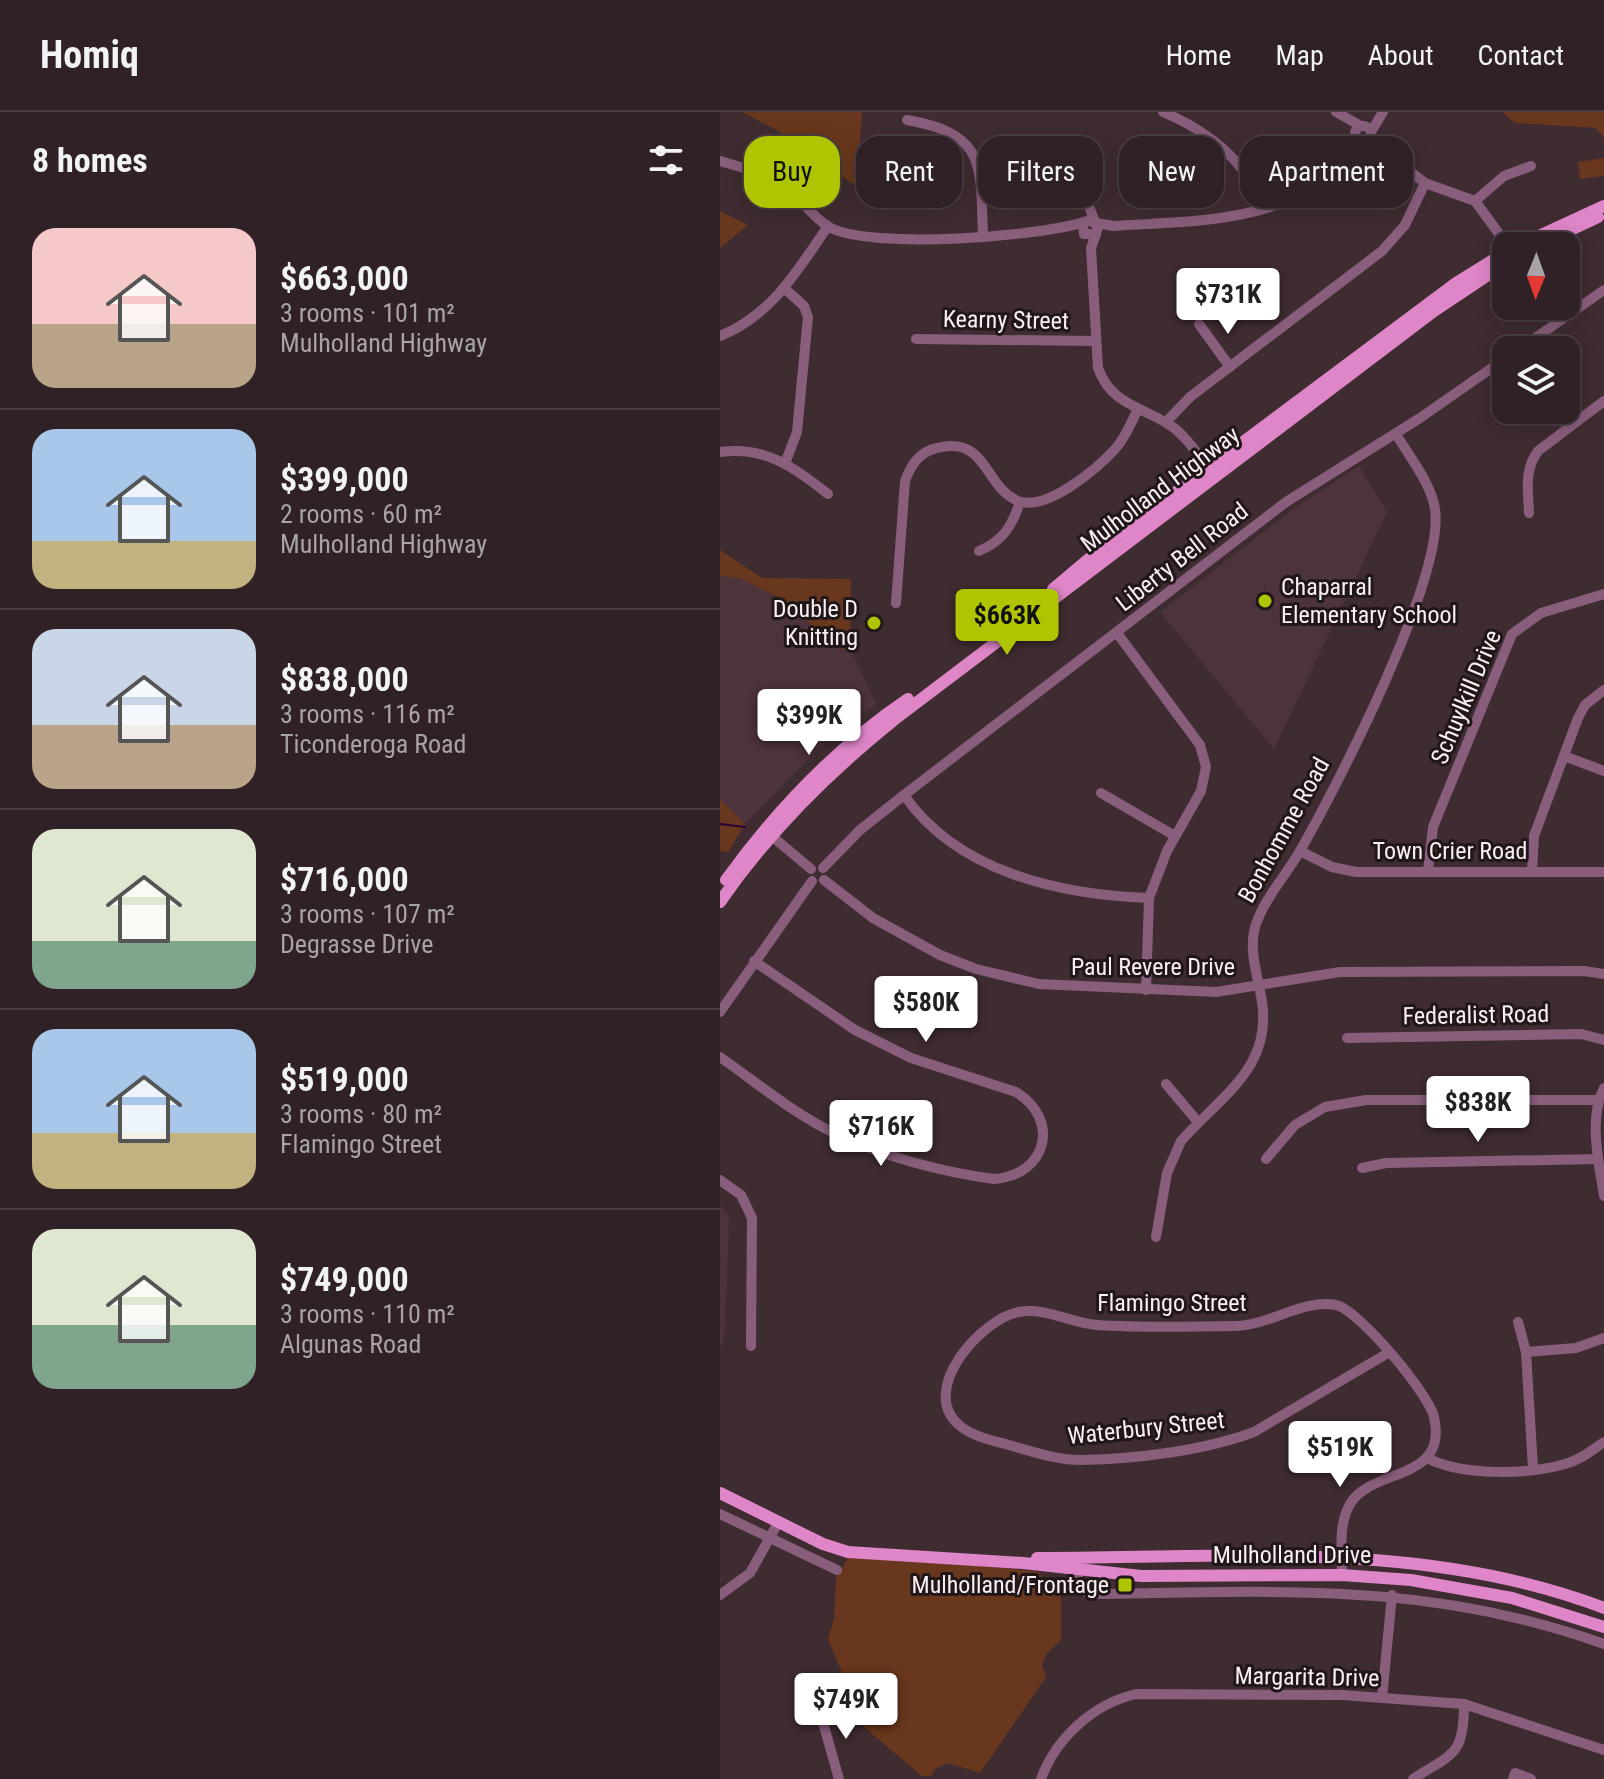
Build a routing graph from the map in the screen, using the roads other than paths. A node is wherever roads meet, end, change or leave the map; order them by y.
1 (1163, 112) edge
2 (1341, 116) edge
3 (1379, 116) edge
4 (907, 120) dead end
5 (1363, 134) junction
6 (720, 161) edge
7 (1240, 164) edge
8 (1531, 166) dead end
9 (1425, 183) junction
10 (1475, 201) junction
11 (1604, 206) edge
12 (1089, 208) edge
13 (1266, 208) edge
14 (1604, 214) edge
15 (828, 226) junction
16 (1090, 228) junction
17 (1498, 232) edge
18 (1547, 232) edge
19 (1566, 232) edge
20 (983, 235) junction
21 (1492, 261) edge
22 (1492, 272) edge
23 (784, 288) junction
24 (1604, 290) edge
25 (1199, 324) dead end
26 (720, 336) edge
27 (1538, 336) edge
28 (916, 339) dead end
29 (1095, 341) junction
30 (1230, 367) junction
31 (1492, 368) edge
32 (1604, 401) edge
33 (1137, 411) junction
34 (1166, 422) junction
35 (1396, 434) junction
36 (720, 452) edge
37 (786, 461) junction
38 (1211, 472) junction
39 (828, 494) dead end
40 (1020, 502) junction
41 (1529, 513) dead end
42 (979, 551) dead end
43 (1604, 594) edge
44 (896, 603) dead end
45 (1117, 633) junction
46 (1604, 690) edge
47 (1564, 756) junction
48 (1604, 771) edge
49 (1101, 793) dead end
50 (904, 795) junction
51 (770, 834) junction
52 (1175, 836) junction
53 (1300, 851) junction
54 (823, 868) junction
55 (811, 869) junction
56 (1428, 871) junction
57 (1532, 871) junction
58 (1604, 872) edge
59 (824, 880) junction
60 (812, 881) junction
61 (720, 888) edge
62 (1149, 898) junction
63 (720, 902) edge
64 (754, 961) junction
65 (1604, 974) edge
66 (1259, 985) junction
67 (1146, 990) junction
68 (720, 1012) edge
69 (1347, 1038) dead end
70 (1604, 1040) edge
71 (720, 1057) edge
72 (1166, 1084) dead end
73 (1604, 1088) edge
74 (1597, 1100) junction
75 (1198, 1122) junction
76 (1266, 1159) dead end
77 (1598, 1159) junction
78 (1362, 1168) dead end
79 (720, 1180) edge
80 (1604, 1196) edge
81 (1156, 1237) dead end
82 (1518, 1322) dead end
83 (1604, 1338) edge
84 (751, 1346) dead end
85 (1526, 1352) junction
86 (1388, 1353) junction
87 (949, 1409) joint
88 (1604, 1442) edge
89 (1427, 1458) junction
90 (1533, 1468) junction
91 (720, 1493) edge
92 (720, 1514) edge
93 (778, 1523) junction
94 (771, 1538) junction
95 (1342, 1558) junction
96 (1077, 1565) junction
97 (837, 1570) dead end
98 (1342, 1575) junction
99 (720, 1595) edge
100 (1392, 1595) junction
101 (1604, 1608) edge
102 (1604, 1627) edge
103 (1604, 1644) edge
104 (1382, 1698) junction
105 (1464, 1704) junction
106 (820, 1712) dead end
107 (1604, 1750) edge
108 (839, 1779) edge
109 (1041, 1779) edge
110 (1413, 1779) edge
111 (1513, 1779) edge
112 (1531, 1779) edge

1 - 7 street
2 - 5 street
3 - 5 street
4 - 20 street
5 - 9 street
6 - 15 street
8 - 10 street
9 - 10 street
9 - 30 street
10 - 17 street
11 - 18 main road
12 - 16 street
13 - 16 street
14 - 19 main road
15 - 20 street
15 - 23 street
16 - 20 street
16 - 29 street
21 - 38 main road, Mulholland Highway
22 - 38 main road, Mulholland Highway
23 - 26 street
23 - 37 street
24 - 27 street
25 - 30 street
28 - 29 street, Kearny Street
29 - 33 street
30 - 34 street
31 - 35 street, Liberty Bell Road
32 - 41 street
33 - 34 street
33 - 40 street
34 - 38 street
35 - 45 street, Liberty Bell Road
35 - 53 street, Bonhomme Road
36 - 37 street
37 - 39 street
38 - 51 main road, Mulholland Highway
38 - 61 main road, Mulholland Highway
40 - 42 street
40 - 44 street
43 - 56 street, Schuylkill Drive
45 - 50 street, Liberty Bell Road
45 - 52 street
46 - 47 street
47 - 48 street
47 - 57 street
49 - 52 street
50 - 54 street, Liberty Bell Road
50 - 62 street
51 - 55 street
51 - 63 main road, Mulholland Highway
52 - 62 street
53 - 56 street, Town Crier Road
53 - 66 street, Bonhomme Road
54 - 55 street
54 - 59 street
55 - 60 street
56 - 57 street, Town Crier Road
57 - 58 street, Town Crier Road
59 - 60 street
59 - 67 street, Paul Revere Drive
60 - 64 street
62 - 67 street
64 - 68 street
64 - 71 street
65 - 66 street, Paul Revere Drive
66 - 67 street, Paul Revere Drive
66 - 75 street, Bonhomme Road
69 - 70 street, Federalist Road
72 - 75 street
73 - 74 street
74 - 76 street
74 - 77 street
75 - 81 street, Bonhomme Road
77 - 78 street
77 - 80 street
79 - 84 street
82 - 85 street
83 - 85 street
85 - 90 street
86 - 87 street, Waterbury Street
86 - 87 street, Flamingo Street
86 - 89 street, Flamingo Street
88 - 90 street
89 - 90 street
89 - 95 street
91 - 93 main road, Mulholland Drive
92 - 94 street
93 - 94 street
93 - 96 main road, Mulholland Drive
94 - 97 street
94 - 99 street
95 - 96 main road, Mulholland Drive
95 - 98 street
95 - 101 main road, Mulholland Drive
96 - 98 main road, Mulholland Drive
96 - 100 street
98 - 102 main road, Mulholland Drive
100 - 103 street
100 - 104 street
104 - 105 street, Margarita Drive
104 - 109 street, Margarita Drive
105 - 107 street, Margarita Drive
105 - 110 street
106 - 108 street
111 - 112 street

